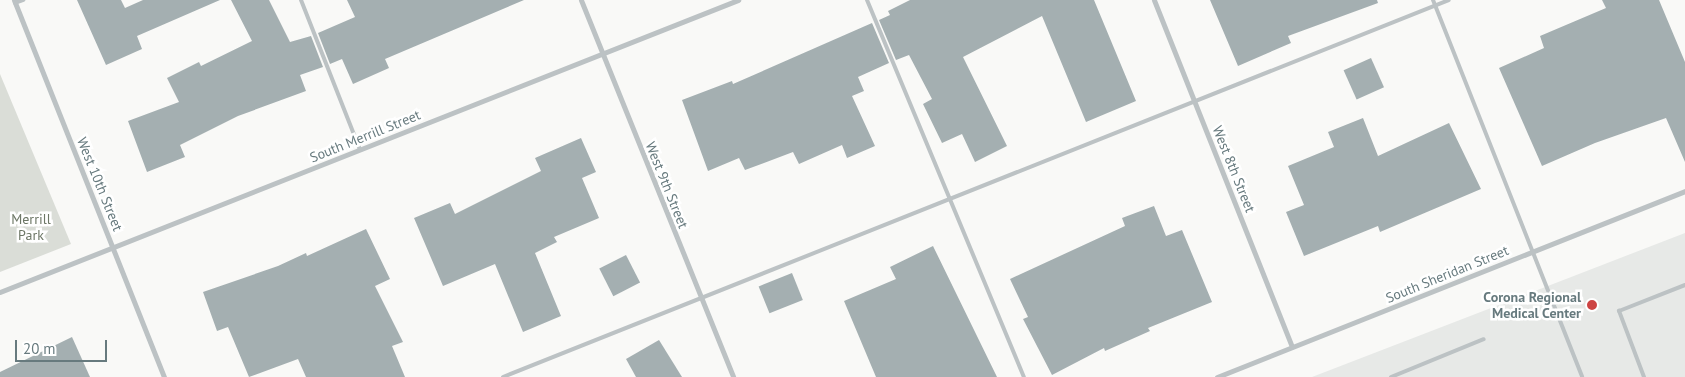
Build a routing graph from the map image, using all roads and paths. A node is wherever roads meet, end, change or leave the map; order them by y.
1 (23, 0) edge
2 (301, 0) edge
3 (581, 0) edge
4 (738, 0) edge
5 (867, 0) edge
6 (1154, 0) edge
7 (1433, 0) edge
8 (1449, 0) edge
9 (15, 2) edge
10 (1435, 6) junction
11 (603, 54) junction
12 (1194, 101) junction
13 (360, 150) junction
14 (1685, 191) edge
15 (950, 200) junction
16 (113, 248) junction
17 (1531, 252) junction
18 (1685, 285) edge
19 (0, 292) edge
20 (700, 299) junction
21 (1484, 339) dead end
22 (1292, 347) junction
23 (164, 377) edge
24 (502, 377) edge
25 (733, 377) edge
26 (1024, 377) edge
27 (1217, 377) edge
28 (1391, 377) edge
29 (1582, 377) edge
30 (1644, 377) edge

1 - 9 lane
2 - 13 lane
3 - 11 street, West 9th Street
4 - 11 street, South Merrill Street
5 - 15 lane
6 - 12 street, West 8th Street
7 - 10 lane
8 - 10 lane
9 - 16 street, West 10th Street
10 - 12 lane
10 - 17 lane
11 - 13 street, South Merrill Street
11 - 20 street, West 9th Street
12 - 15 lane
12 - 22 street, West 8th Street
13 - 16 street, South Merrill Street
14 - 17 street, South Sheridan Street
15 - 20 lane
15 - 26 lane
16 - 19 street, South Merrill Street
16 - 23 street, West 10th Street
17 - 22 street, South Sheridan Street
17 - 29 lane
18 - 30 lane
20 - 24 lane
20 - 25 street, West 9th Street
21 - 28 lane
22 - 27 street, South Sheridan Street

